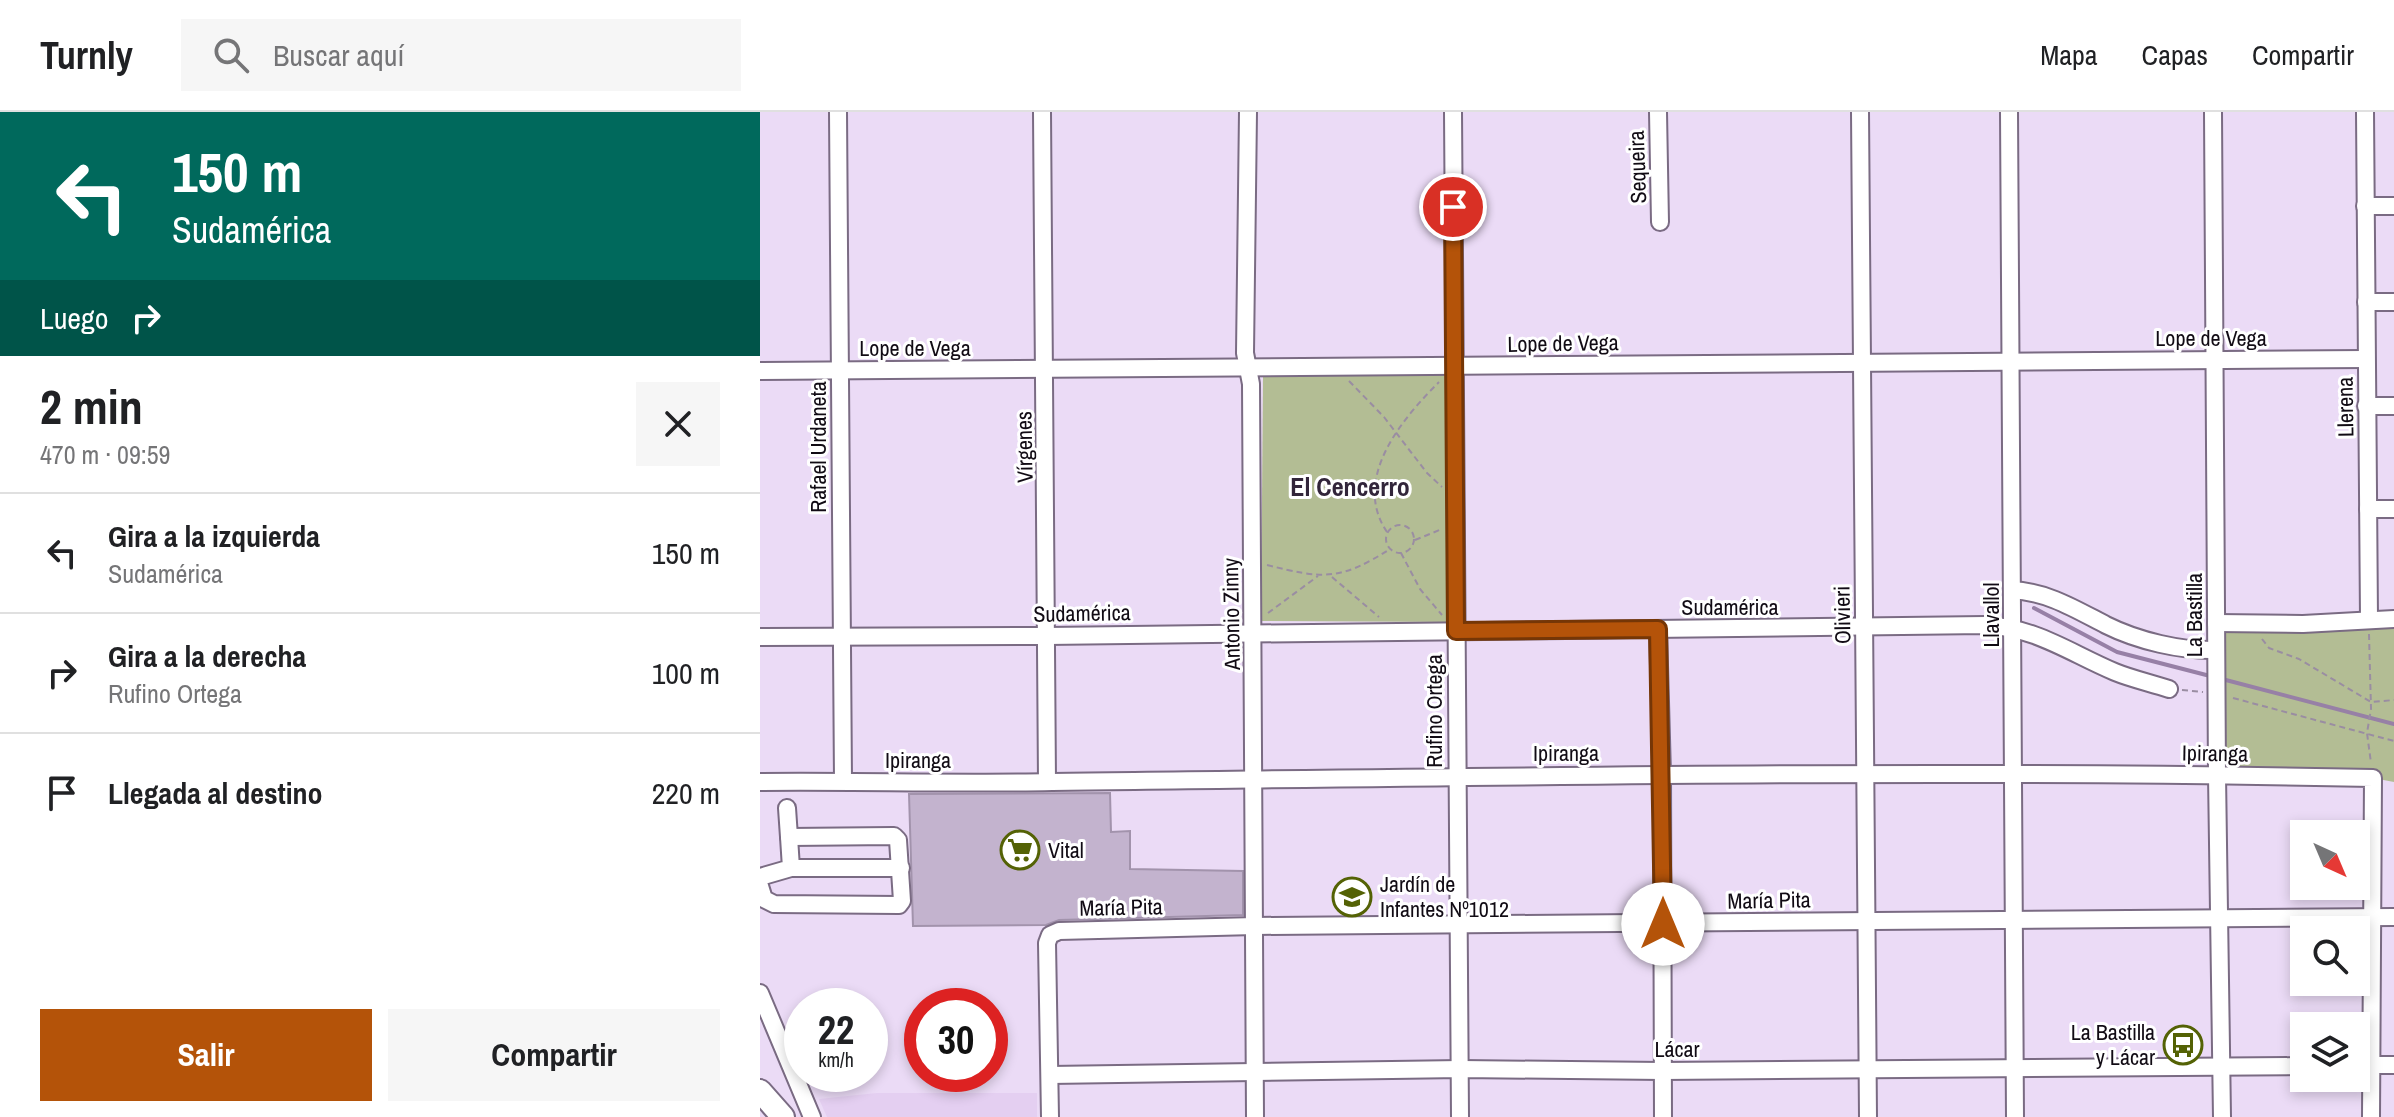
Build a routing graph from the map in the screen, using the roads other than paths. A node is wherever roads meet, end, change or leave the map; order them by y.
1 (838, 112) edge
2 (1042, 112) edge
3 (1248, 112) edge
4 (1453, 112) edge
5 (1658, 112) edge
6 (1860, 112) edge
7 (2009, 112) edge
8 (2213, 112) edge
9 (2365, 112) edge
10 (2365, 206) junction
11 (2394, 206) edge
12 (1660, 222) dead end
13 (2366, 302) junction
14 (2394, 302) edge
15 (2366, 359) junction
16 (2012, 360) junction
17 (2214, 360) junction
18 (1863, 362) junction
19 (1454, 366) junction
20 (1248, 369) junction
21 (839, 370) junction
22 (1045, 370) junction
23 (760, 371) edge
24 (2366, 406) junction
25 (2394, 406) edge
26 (2368, 509) junction
27 (2394, 509) edge
28 (2012, 590) junction
29 (2369, 619) junction
30 (2394, 619) edge
31 (2216, 623) junction
32 (1253, 626) junction
33 (2013, 627) junction
34 (1864, 628) junction
35 (1658, 629) junction
36 (1456, 631) junction
37 (842, 636) junction
38 (1047, 636) junction
39 (760, 637) edge
40 (2216, 650) junction
41 (2169, 689) road end
42 (1662, 774) junction
43 (2014, 774) junction
44 (1457, 775) junction
45 (1867, 775) junction
46 (2217, 775) junction
47 (1255, 779) junction
48 (843, 781) junction
49 (760, 782) edge
50 (1047, 782) junction
51 (787, 808) dead end
52 (789, 837) junction
53 (791, 868) junction
54 (901, 868) junction
55 (760, 877) edge
56 (760, 886) edge
57 (2372, 916) junction
58 (2394, 917) edge
59 (2219, 918) junction
60 (2016, 920) junction
61 (1868, 921) junction
62 (1663, 924) junction
63 (1255, 926) junction
64 (1459, 926) junction
65 (760, 993) edge
66 (2366, 1012) edge
67 (2370, 1065) edge
68 (2394, 1065) edge
69 (2290, 1066) edge
70 (2015, 1067) junction
71 (2222, 1068) junction
72 (1461, 1069) junction
73 (1868, 1069) junction
74 (1663, 1071) junction
75 (1256, 1073) junction
76 (1050, 1075) junction
77 (760, 1091) edge
78 (2367, 1092) edge
79 (760, 1101) edge
80 (767, 1117) edge
81 (783, 1117) edge
82 (812, 1117) edge
83 (1050, 1117) edge
84 (1255, 1117) edge
85 (1460, 1117) edge
86 (1663, 1117) edge
87 (1868, 1117) edge
88 (2015, 1117) edge
89 (2222, 1117) edge
90 (2371, 1117) edge

1 - 21 street, Rafael Urdaneta
2 - 22 street, Vírgenes
3 - 20 street, Antonio Zinny
4 - 19 street, Rufino Ortega
5 - 12 street, Sequeira
6 - 18 street, Olivieri
7 - 16 street, Llavallol
8 - 17 street, La Bastilla
9 - 10 street, Llerena
10 - 11 street
10 - 13 street, Llerena
13 - 14 street
13 - 15 street, Llerena
15 - 17 street, Lope de Vega
15 - 24 street, Llerena
16 - 17 street, Lope de Vega
16 - 18 street, Lope de Vega
16 - 28 street, Llavallol
17 - 31 street, La Bastilla
18 - 19 street, Lope de Vega
18 - 34 street, Olivieri
19 - 20 street, Lope de Vega
19 - 36 street, Rufino Ortega
20 - 22 street, Lope de Vega
20 - 32 street, Antonio Zinny
21 - 22 street, Lope de Vega
21 - 23 street, Lope de Vega
21 - 37 street, Rafael Urdaneta
22 - 38 street, Vírgenes
24 - 25 street
24 - 26 street, Llerena
26 - 27 street
26 - 29 street, Llerena
28 - 33 street, Llavallol
28 - 40 street
29 - 30 street
29 - 31 street
31 - 40 street, La Bastilla
32 - 36 street, Sudamérica
32 - 38 street, Sudamérica
32 - 47 street, Antonio Zinny
33 - 34 street, Sudamérica
33 - 41 street, Sudamérica
33 - 43 street, Llavallol
34 - 35 street, Sudamérica
34 - 45 street, Olivieri
35 - 36 street, Sudamérica
35 - 42 street
36 - 44 street, Rufino Ortega
37 - 38 street, Sudamérica
37 - 39 street, Sudamérica
37 - 48 street, Rafael Urdaneta
38 - 50 street, Vírgenes
40 - 46 street, La Bastilla
42 - 44 street, Ipiranga
42 - 45 street, Ipiranga
42 - 62 street
43 - 45 street, Ipiranga
43 - 46 street, Ipiranga
43 - 60 street, Llavallol
44 - 47 street, Ipiranga
44 - 64 street, Rufino Ortega
45 - 61 street, Olivieri
46 - 57 street, Ipiranga
46 - 59 street, La Bastilla
47 - 50 street, Ipiranga
47 - 63 street, Antonio Zinny
48 - 49 street, Ipiranga
48 - 50 street, Ipiranga
51 - 52 street
52 - 53 street
52 - 54 street
53 - 54 street
53 - 55 street
54 - 56 street
57 - 58 street, María Pita
57 - 59 street, María Pita
57 - 66 street
59 - 60 street, María Pita
59 - 71 street, La Bastilla
60 - 61 street, María Pita
60 - 70 street, Llavallol
61 - 62 street, María Pita
61 - 73 street, Olivieri
62 - 64 street, María Pita
62 - 74 street
63 - 64 street, María Pita
63 - 75 street, Antonio Zinny
63 - 76 street, María Pita
64 - 72 street, Rufino Ortega
65 - 82 street
67 - 68 street
69 - 71 street, Lácar
70 - 71 street, Lácar
70 - 73 street, Lácar
70 - 88 street, Llavallol
71 - 89 street, La Bastilla
72 - 74 street, Lácar
72 - 75 street, Lácar
72 - 85 street, Rufino Ortega
73 - 74 street, Lácar
73 - 87 street, Olivieri
74 - 86 street
75 - 76 street, Lácar
75 - 84 street, Antonio Zinny
76 - 83 street
77 - 81 highway
78 - 90 street
79 - 80 highway

